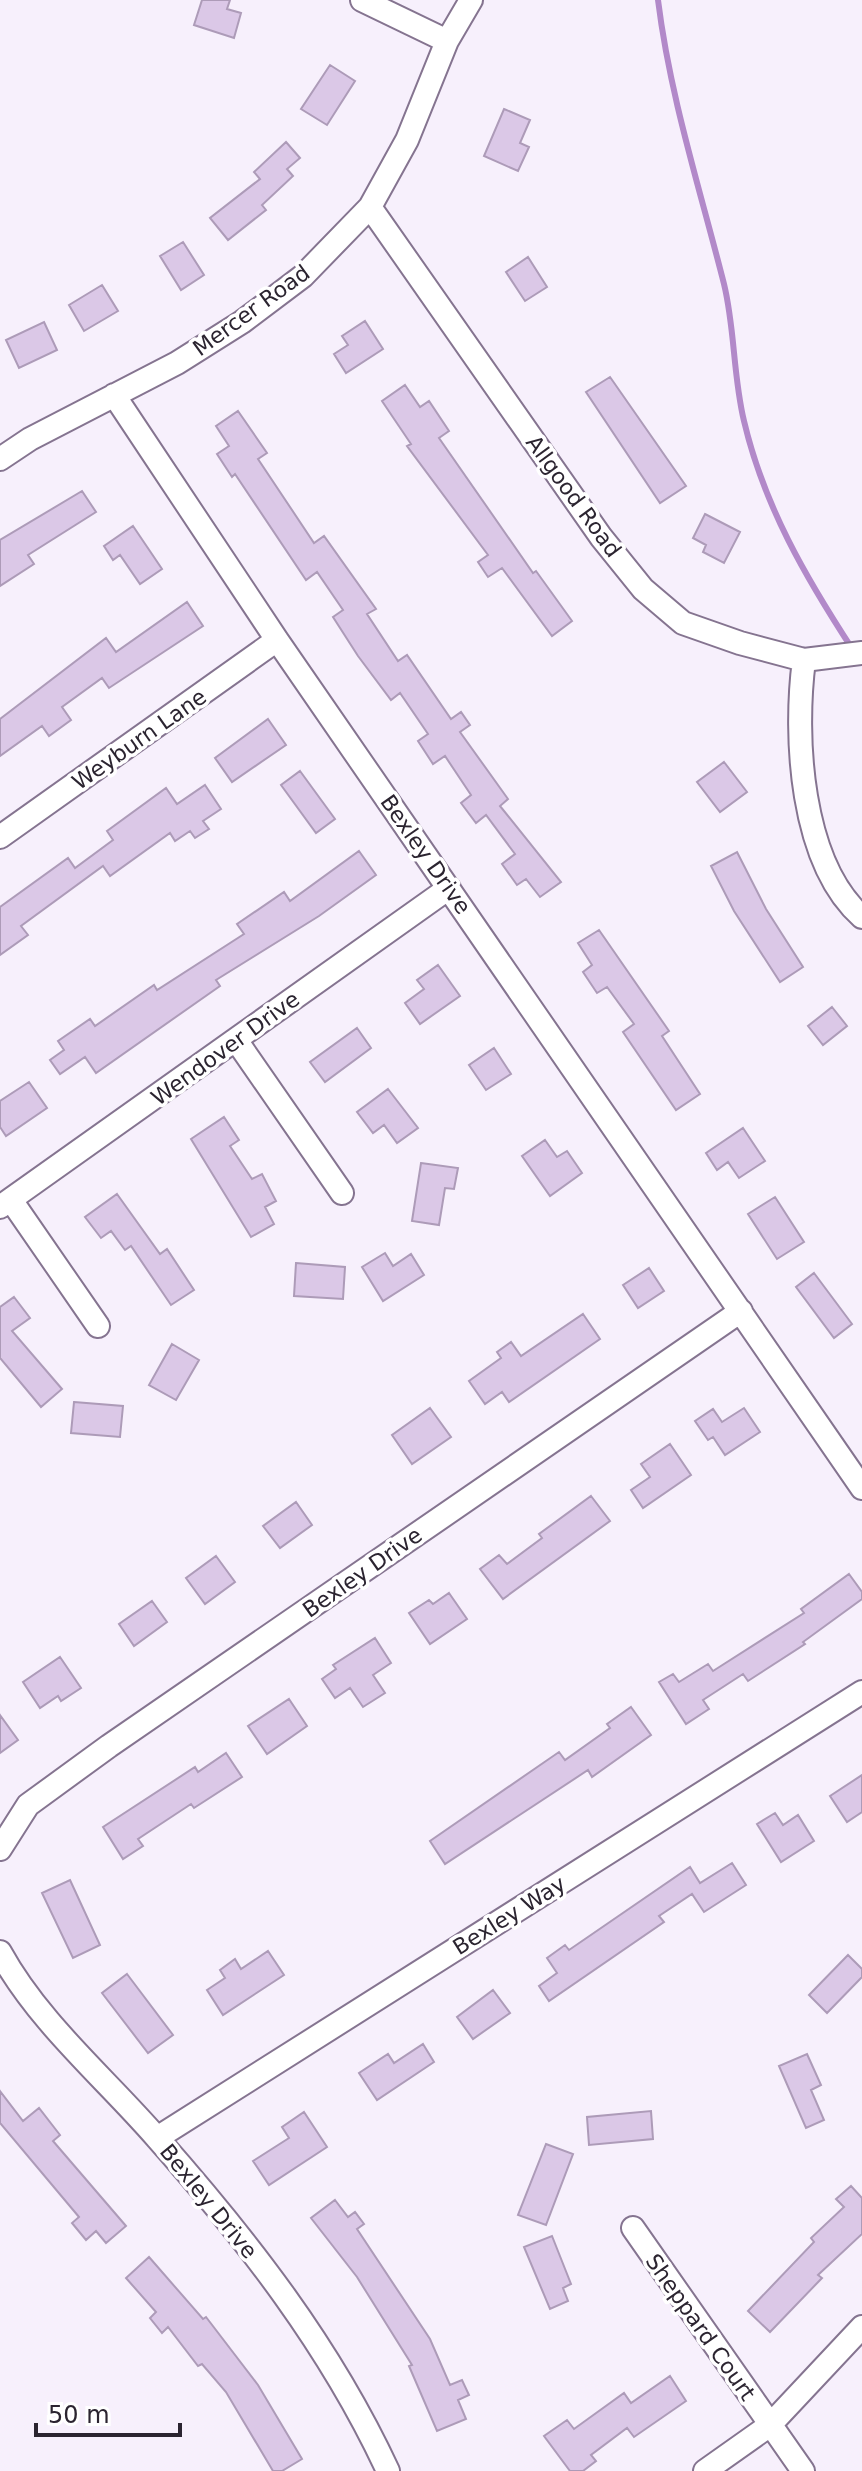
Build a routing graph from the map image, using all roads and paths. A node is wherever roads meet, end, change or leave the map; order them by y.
1 (362, 0) edge
2 (471, 0) edge
3 (447, 41) junction
4 (370, 207) junction
5 (114, 395) junction
6 (0, 459) edge
7 (277, 640) junction
8 (862, 653) edge
9 (804, 660) junction
10 (0, 837) edge
11 (449, 888) junction
12 (862, 917) edge
13 (236, 1040) junction
14 (342, 1193) dead end
15 (5, 1203) edge
16 (741, 1311) junction
17 (98, 1326) dead end
18 (862, 1488) edge
19 (862, 1692) edge
20 (0, 1849) edge
21 (0, 1952) edge
22 (157, 2138) junction
23 (633, 2228) dead end
24 (862, 2327) edge
25 (770, 2425) junction
26 (388, 2471) edge
27 (705, 2471) edge
28 (803, 2471) edge

1 - 3 street
2 - 3 street, Mercer Road
3 - 4 street, Mercer Road
4 - 5 street, Mercer Road
4 - 9 street, Allgood Road
5 - 6 street, Mercer Road
5 - 7 street, Bexley Drive
7 - 10 street, Weyburn Lane
7 - 11 street, Bexley Drive
8 - 9 street, Allgood Road
9 - 12 street
11 - 13 street, Wendover Drive
11 - 16 street, Bexley Drive
13 - 14 street
13 - 15 street, Wendover Drive
15 - 17 street
16 - 18 street, Bexley Drive
16 - 20 street, Bexley Drive
19 - 22 street, Bexley Way
21 - 22 street, Bexley Drive
22 - 26 street, Bexley Drive
23 - 25 street, Sheppard Court
24 - 25 street
25 - 27 street
25 - 28 street, Sheppard Court

